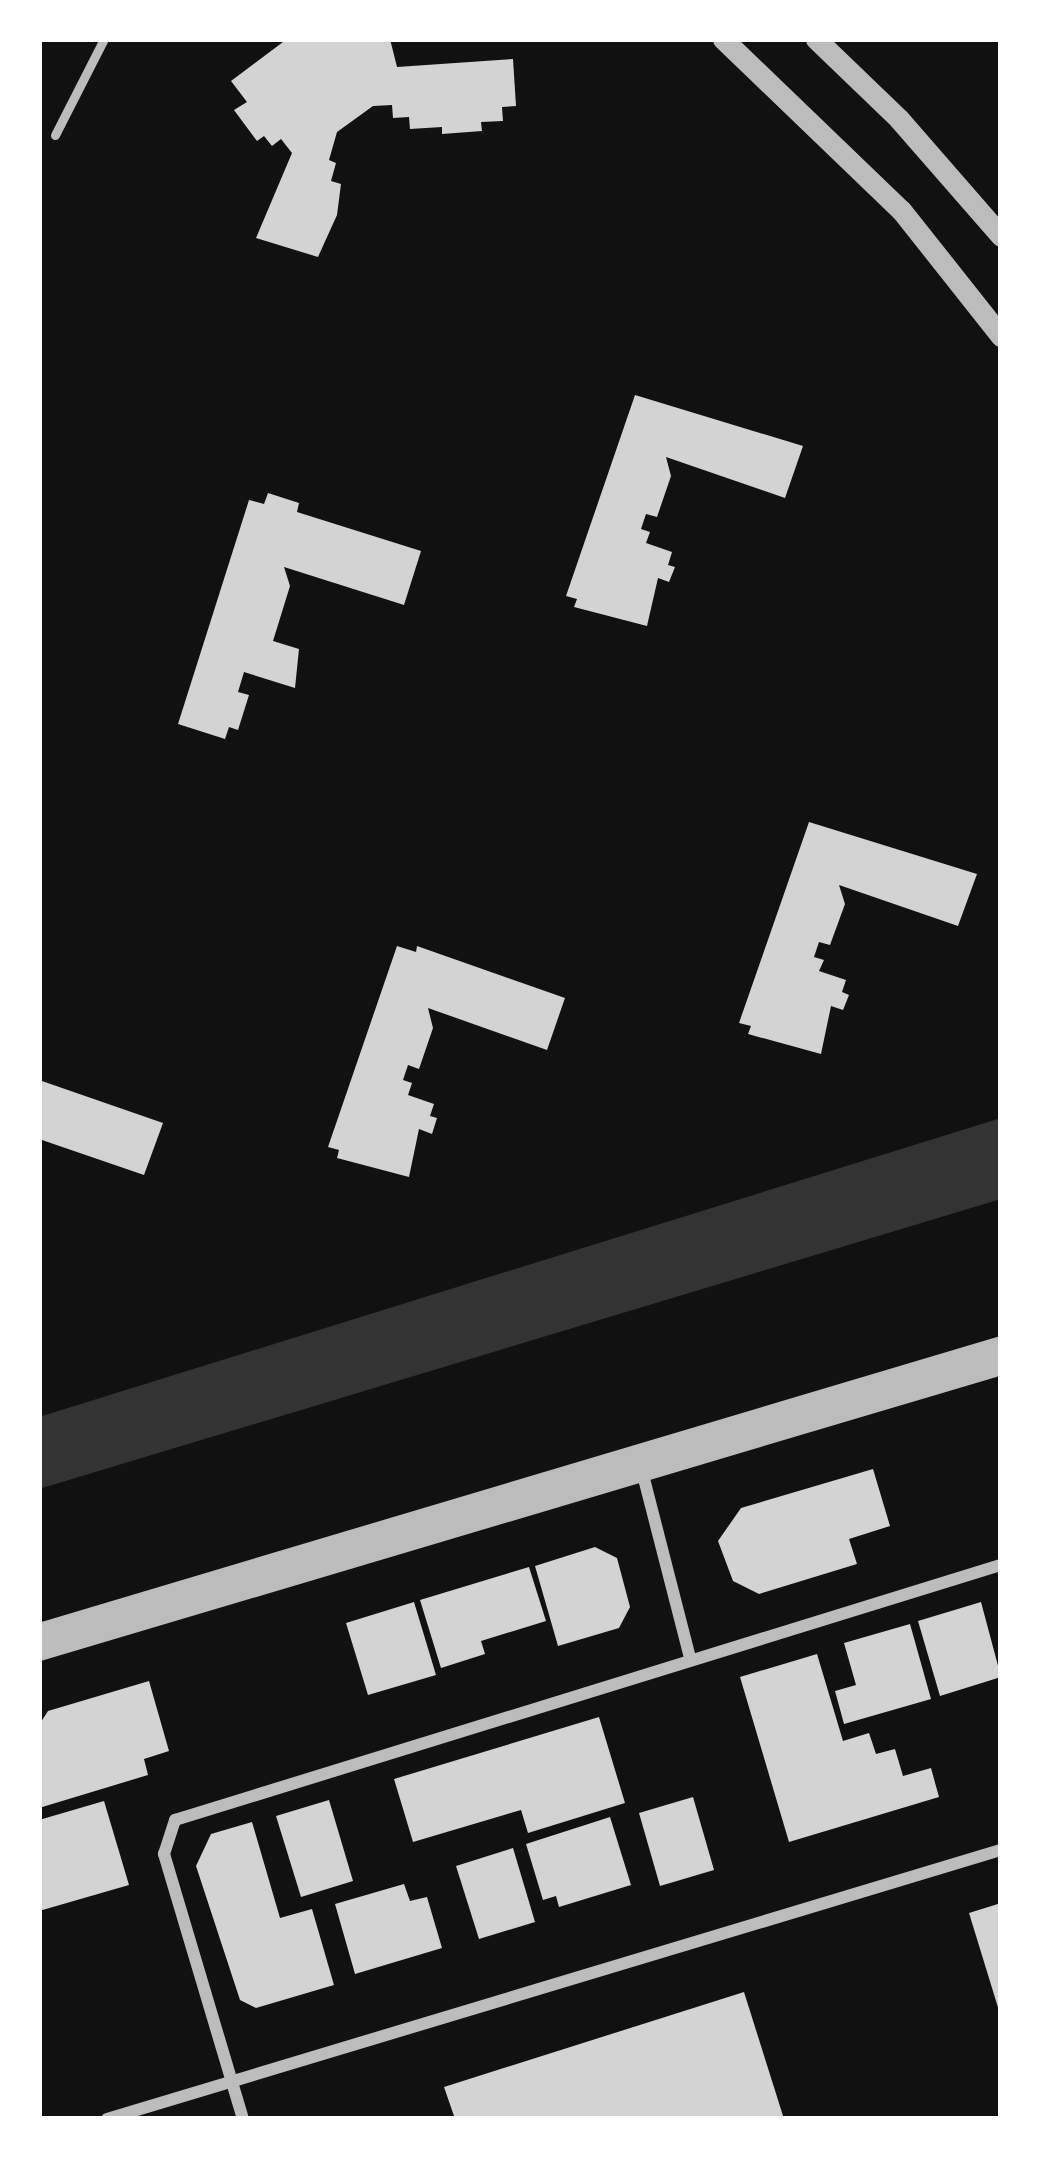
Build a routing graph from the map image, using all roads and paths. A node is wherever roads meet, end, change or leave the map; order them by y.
1 (104, 39) edge
2 (723, 39) edge
3 (816, 39) edge
4 (55, 135) dead end
5 (1001, 236) edge
6 (1001, 336) edge
7 (1001, 1346) edge
8 (1001, 1364) edge
9 (640, 1463) junction
10 (1001, 1565) edge
11 (39, 1633) edge
12 (39, 1650) edge
13 (690, 1658) junction
14 (1001, 1850) edge
15 (231, 2082) junction
16 (107, 2119) edge
17 (243, 2119) edge

1 - 4 lane
2 - 6 street
3 - 5 street
7 - 9 street
8 - 9 street
9 - 11 street
9 - 12 street
9 - 13 street
10 - 13 street
13 - 15 street
14 - 15 street
15 - 16 street
15 - 17 street

